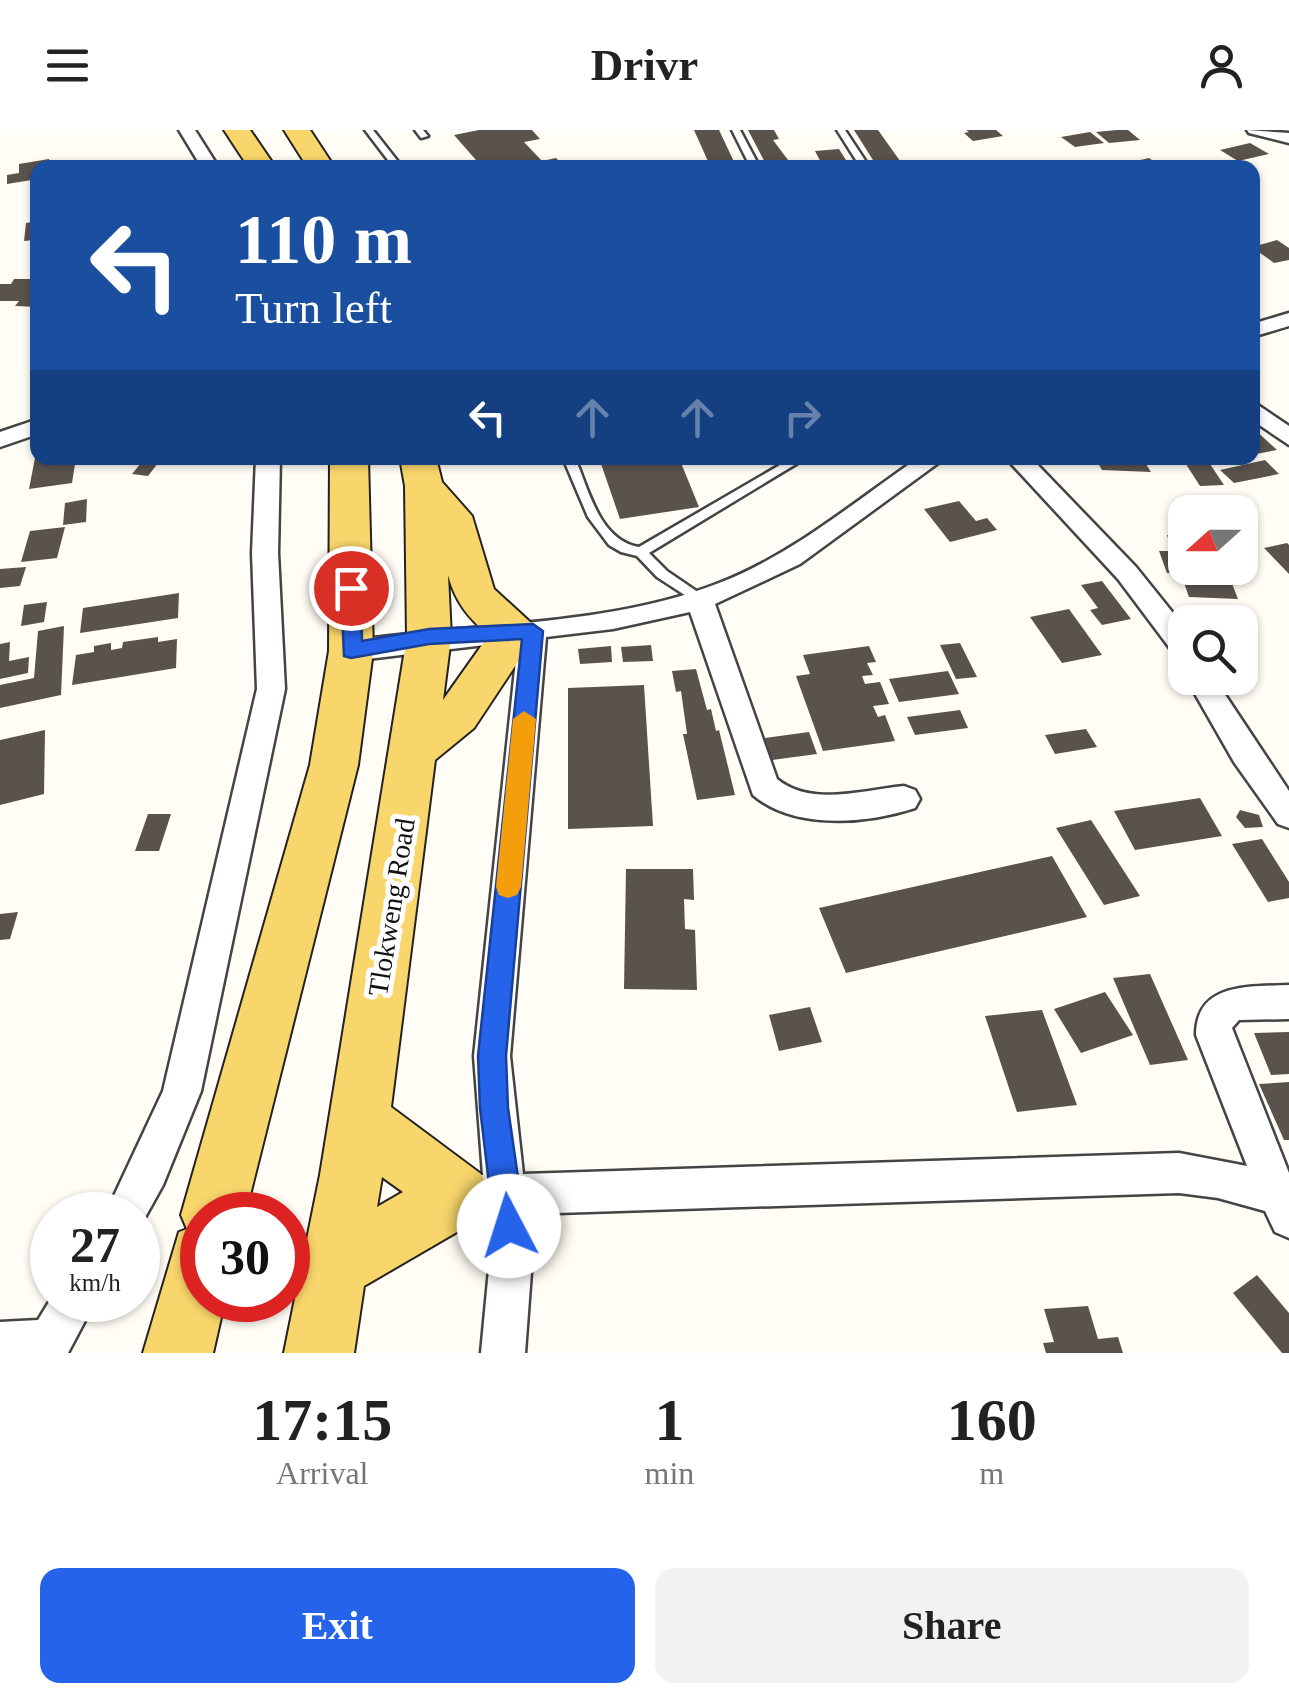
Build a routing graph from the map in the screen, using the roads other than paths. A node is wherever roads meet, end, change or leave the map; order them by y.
1 (187, 130) edge
2 (236, 130) edge
3 (297, 130) edge
4 (369, 130) edge
5 (736, 130) edge
6 (841, 130) edge
7 (1256, 130) edge
8 (1289, 138) edge
9 (206, 160) edge
10 (257, 160) edge
11 (317, 160) edge
12 (393, 160) edge
13 (752, 160) edge
14 (861, 160) edge
15 (1289, 319) edge
16 (1260, 328) edge
17 (1260, 414) edge
18 (0, 420) edge
19 (30, 425) edge
20 (30, 429) edge
21 (1289, 438) edge
22 (0, 440) edge
23 (268, 465) edge
24 (350, 465) edge
25 (573, 465) edge
26 (788, 465) edge
27 (923, 465) edge
28 (1025, 465) edge
29 (421, 472) edge
30 (642, 552) junction
31 (700, 600) junction
32 (1168, 624) edge
33 (524, 632) junction
34 (429, 636) junction
35 (351, 650) junction
36 (1210, 695) edge
37 (415, 750) junction
38 (904, 799) dead end
39 (1289, 815) edge
40 (1289, 1002) edge
41 (359, 1121) junction
42 (137, 1192) edge
43 (219, 1192) edge
44 (483, 1194) junction
45 (1284, 1207) edge
46 (334, 1267) junction
47 (61, 1322) edge
48 (0, 1344) edge
49 (46, 1347) edge
50 (318, 1353) edge
51 (504, 1353) edge

1 - 9 street
2 - 10 main road
3 - 11 main road
4 - 12 lane
5 - 13 lane
6 - 14 lane
7 - 8 street
15 - 16 street
17 - 21 street
18 - 19 street
20 - 22 street
23 - 42 street
24 - 35 main road
25 - 30 lane
26 - 30 lane
27 - 31 street
28 - 32 street
29 - 33 main road
29 - 34 main road, Tlokweng Road
30 - 31 lane
31 - 33 street
31 - 38 street
33 - 34 street
33 - 37 main road
33 - 44 street
34 - 35 street
34 - 37 main road, Tlokweng Road
35 - 43 main road
36 - 39 street
37 - 41 main road, Tlokweng Road
40 - 45 street
41 - 44 main road
41 - 46 main road, Tlokweng Road
44 - 45 street
44 - 46 main road
44 - 51 street
46 - 50 main road, Tlokweng Road
47 - 49 street
48 - 49 street

